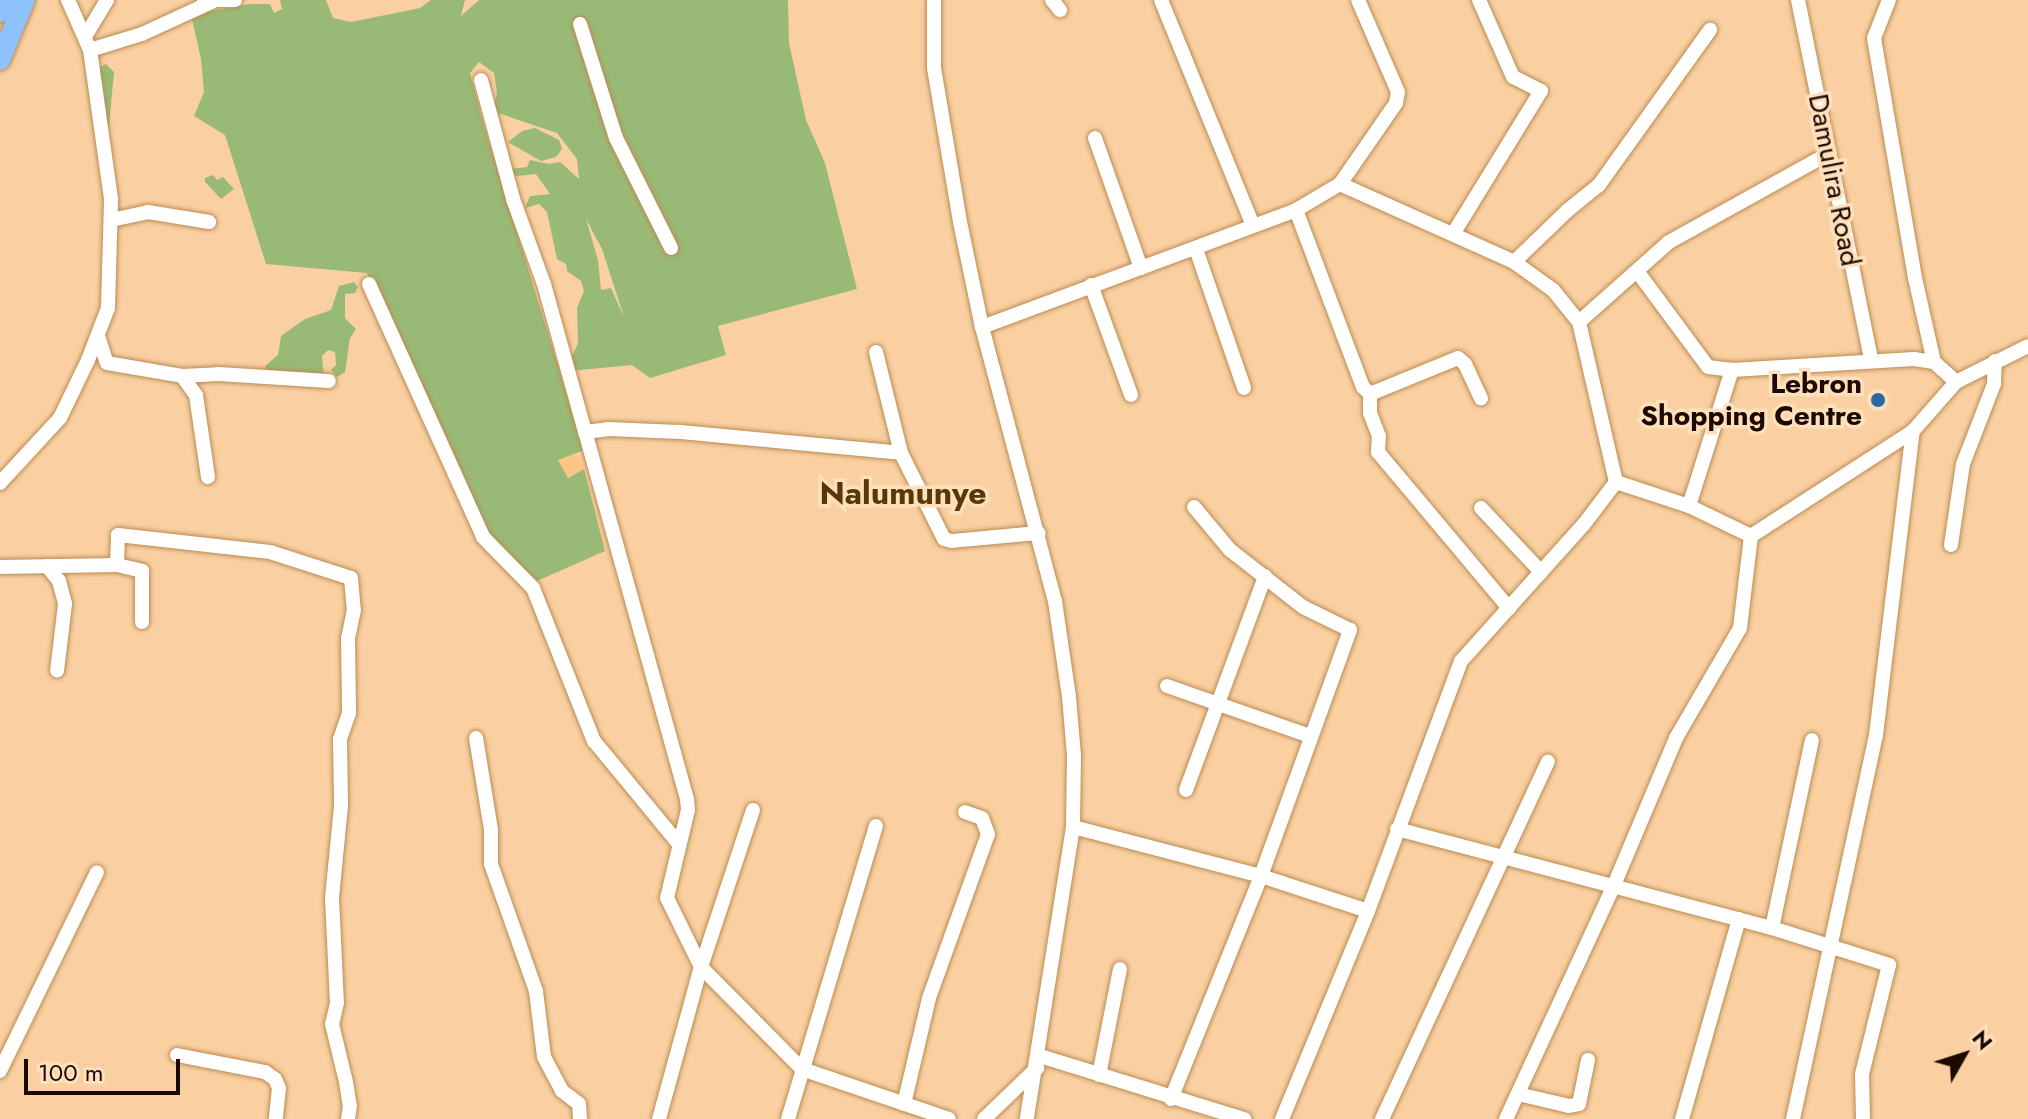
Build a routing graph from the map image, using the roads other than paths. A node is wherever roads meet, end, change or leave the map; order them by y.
1 (5, 0) edge
2 (25, 0) edge
3 (68, 0) edge
4 (107, 0) edge
5 (235, 0) edge
6 (934, 0) edge
7 (1161, 0) edge
8 (1358, 0) edge
9 (1479, 0) edge
10 (1798, 0) edge
11 (1889, 0) edge
12 (208, 1) edge
13 (0, 12) edge
14 (580, 24) dead end
15 (1710, 30) dead end
16 (86, 35) junction
17 (90, 50) junction
18 (0, 60) edge
19 (481, 80) dead end
20 (1095, 138) dead end
21 (1828, 154) junction
22 (1340, 184) junction
23 (1296, 210) junction
24 (111, 220) junction
25 (209, 222) dead end
26 (1253, 225) junction
27 (1453, 234) junction
28 (671, 248) dead end
29 (1196, 249) junction
30 (1514, 262) junction
31 (1141, 268) junction
32 (1637, 271) junction
33 (369, 284) dead end
34 (1091, 285) junction
35 (1579, 322) junction
36 (982, 327) junction
37 (98, 336) junction
38 (2028, 346) edge
39 (876, 352) dead end
40 (1871, 360) junction
41 (1995, 361) junction
42 (1934, 362) junction
43 (1732, 370) junction
44 (182, 376) junction
45 (329, 381) dead end
46 (1956, 382) junction
47 (1244, 388) dead end
48 (1370, 394) junction
49 (1131, 395) dead end
50 (1481, 399) dead end
51 (1913, 431) junction
52 (585, 432) junction
53 (901, 453) junction
54 (208, 477) dead end
55 (1616, 482) junction
56 (0, 483) edge
57 (1689, 506) junction
58 (1194, 507) dead end
59 (1481, 508) dead end
60 (1039, 533) junction
61 (1751, 536) junction
62 (1951, 545) dead end
63 (117, 565) junction
64 (47, 566) junction
65 (0, 567) edge
66 (1541, 572) junction
67 (1265, 576) junction
68 (1509, 608) junction
69 (142, 622) dead end
70 (57, 671) dead end
71 (1167, 686) dead end
72 (1217, 702) junction
73 (1310, 736) junction
74 (476, 738) dead end
75 (1812, 740) dead end
76 (1548, 762) dead end
77 (1186, 790) dead end
78 (753, 810) dead end
79 (965, 812) dead end
80 (876, 826) dead end
81 (1073, 827) junction
82 (1397, 829) junction
83 (679, 844) junction
84 (1503, 855) junction
85 (97, 872) dead end
86 (1261, 876) junction
87 (1614, 885) junction
88 (1368, 911) junction
89 (1739, 919) junction
90 (1772, 928) junction
91 (1830, 946) junction
92 (701, 967) junction
93 (1120, 969) dead end
94 (177, 1055) dead end
95 (1588, 1060) dead end
96 (1039, 1062) junction
97 (802, 1069) junction
98 (0, 1071) edge
99 (1099, 1075) junction
100 (1518, 1094) junction
101 (1171, 1099) junction
102 (904, 1104) junction
103 (276, 1119) edge
104 (348, 1119) edge
105 (580, 1119) edge
106 (659, 1119) edge
107 (788, 1119) edge
108 (949, 1119) edge
109 (984, 1119) edge
110 (1027, 1119) edge
111 (1244, 1119) edge
112 (1282, 1119) edge
113 (1382, 1119) edge
114 (1506, 1119) edge
115 (1682, 1119) edge
116 (1793, 1119) edge
117 (1863, 1119) edge

1 - 13 highway
2 - 18 highway
3 - 16 street
4 - 16 street
5 - 12 street
6 - 36 street
7 - 26 street
8 - 22 street
9 - 27 street
10 - 21 street, Damulira Road
11 - 42 street
12 - 17 street
14 - 28 street
15 - 30 street
16 - 17 street
17 - 24 street
19 - 52 street
20 - 31 street
21 - 32 street
21 - 40 street, Damulira Road
22 - 23 street
22 - 27 street
23 - 26 street
23 - 48 street
24 - 25 street
24 - 37 street
26 - 29 street
27 - 30 street
29 - 31 street
29 - 47 street
30 - 35 street
31 - 34 street
32 - 35 street
32 - 43 street
33 - 83 street
34 - 36 street
34 - 49 street
35 - 55 street
36 - 60 street
37 - 44 street
37 - 56 street
38 - 41 street
39 - 53 street
40 - 42 street
40 - 43 street
41 - 46 street
41 - 62 street
42 - 46 street
43 - 57 street
44 - 45 street
44 - 54 street
46 - 51 street
48 - 50 street
48 - 68 street
51 - 61 street
51 - 91 street
52 - 53 street
52 - 83 street
53 - 60 street
55 - 57 street
55 - 66 street
57 - 61 street
58 - 67 street
59 - 66 street
60 - 81 street
61 - 87 street
63 - 64 street
63 - 69 street
63 - 104 street
64 - 65 street
64 - 70 street
66 - 68 street
67 - 72 street
67 - 73 street
68 - 82 street
71 - 72 street
72 - 73 street
72 - 77 street
73 - 86 street
74 - 105 street
75 - 90 street
76 - 84 street
78 - 92 street
79 - 102 street
80 - 97 street
81 - 86 street
81 - 96 street
82 - 84 street
82 - 88 street
83 - 92 street
84 - 87 street
84 - 113 street
85 - 98 street
86 - 88 street
86 - 101 street
87 - 89 street
87 - 100 street
88 - 112 street
89 - 90 street
89 - 115 street
90 - 91 street
91 - 116 street
91 - 117 street
92 - 97 street
92 - 106 street
93 - 99 street
94 - 103 street
95 - 100 street
96 - 99 street
96 - 109 street
96 - 110 street
97 - 102 street
97 - 107 street
99 - 101 street
100 - 114 street
101 - 111 street
102 - 108 street

